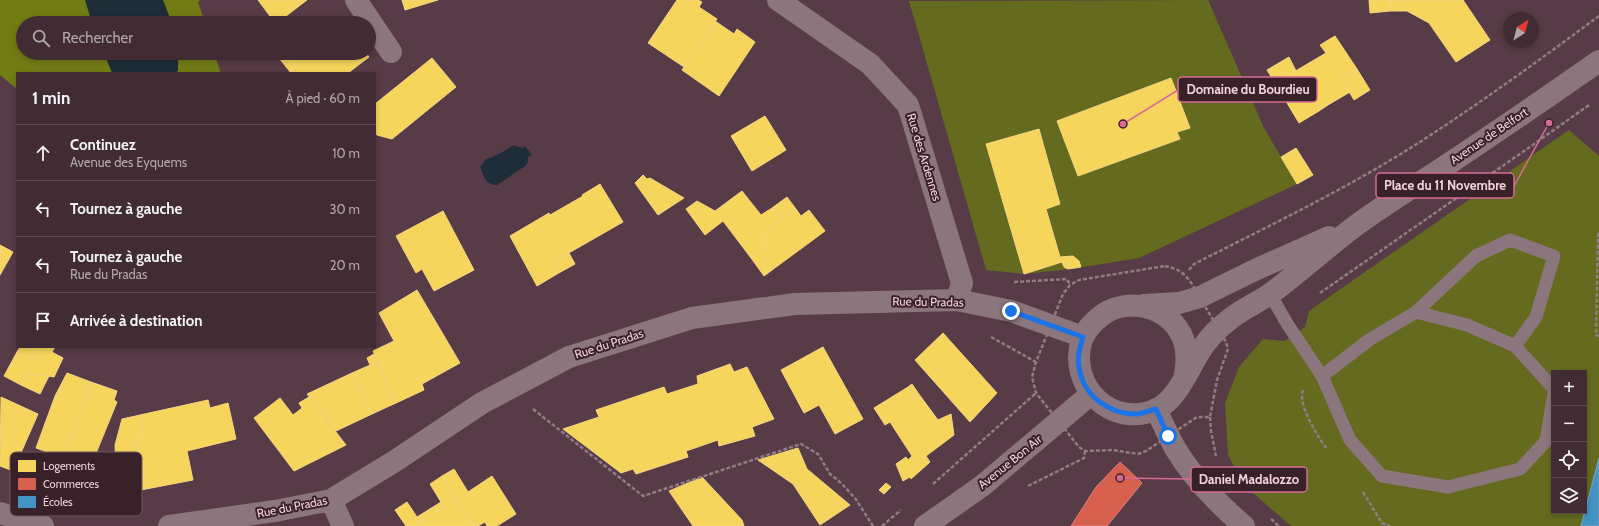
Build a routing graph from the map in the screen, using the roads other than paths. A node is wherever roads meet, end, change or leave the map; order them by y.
1 (356, 0) edge
2 (778, 0) edge
3 (367, 16) edge
4 (376, 30) edge
5 (391, 52) dead end
6 (1599, 61) edge
7 (1358, 224) junction
8 (1270, 294) junction
9 (957, 300) junction
10 (1137, 305) junction
11 (1416, 312) junction
12 (1083, 337) junction
13 (1514, 346) junction
14 (1186, 374) junction
15 (1322, 376) junction
16 (1551, 386) edge
17 (1091, 394) junction
18 (1552, 406) edge
19 (1156, 409) junction
20 (332, 500) junction
21 (0, 513) edge
22 (43, 526) edge
23 (169, 526) edge
24 (343, 526) edge
25 (925, 526) edge
26 (1244, 526) edge

1 - 3 street
2 - 9 street, Rue des Ardennes
4 - 5 street
6 - 7 street, Avenue de Belfort
7 - 8 street, Avenue de Belfort
7 - 10 street, Avenue de Belfort
8 - 14 street, Avenue de Belfort
8 - 15 lane
9 - 12 street, Rue du Pradas
9 - 20 street, Rue du Pradas
10 - 12 street
10 - 14 street
11 - 13 lane
11 - 13 lane
11 - 15 lane
12 - 17 street
13 - 16 lane
14 - 19 street
15 - 18 lane
17 - 19 street
17 - 25 street, Avenue Bon Air
19 - 26 street
20 - 23 street, Rue du Pradas
20 - 24 street
21 - 22 street

